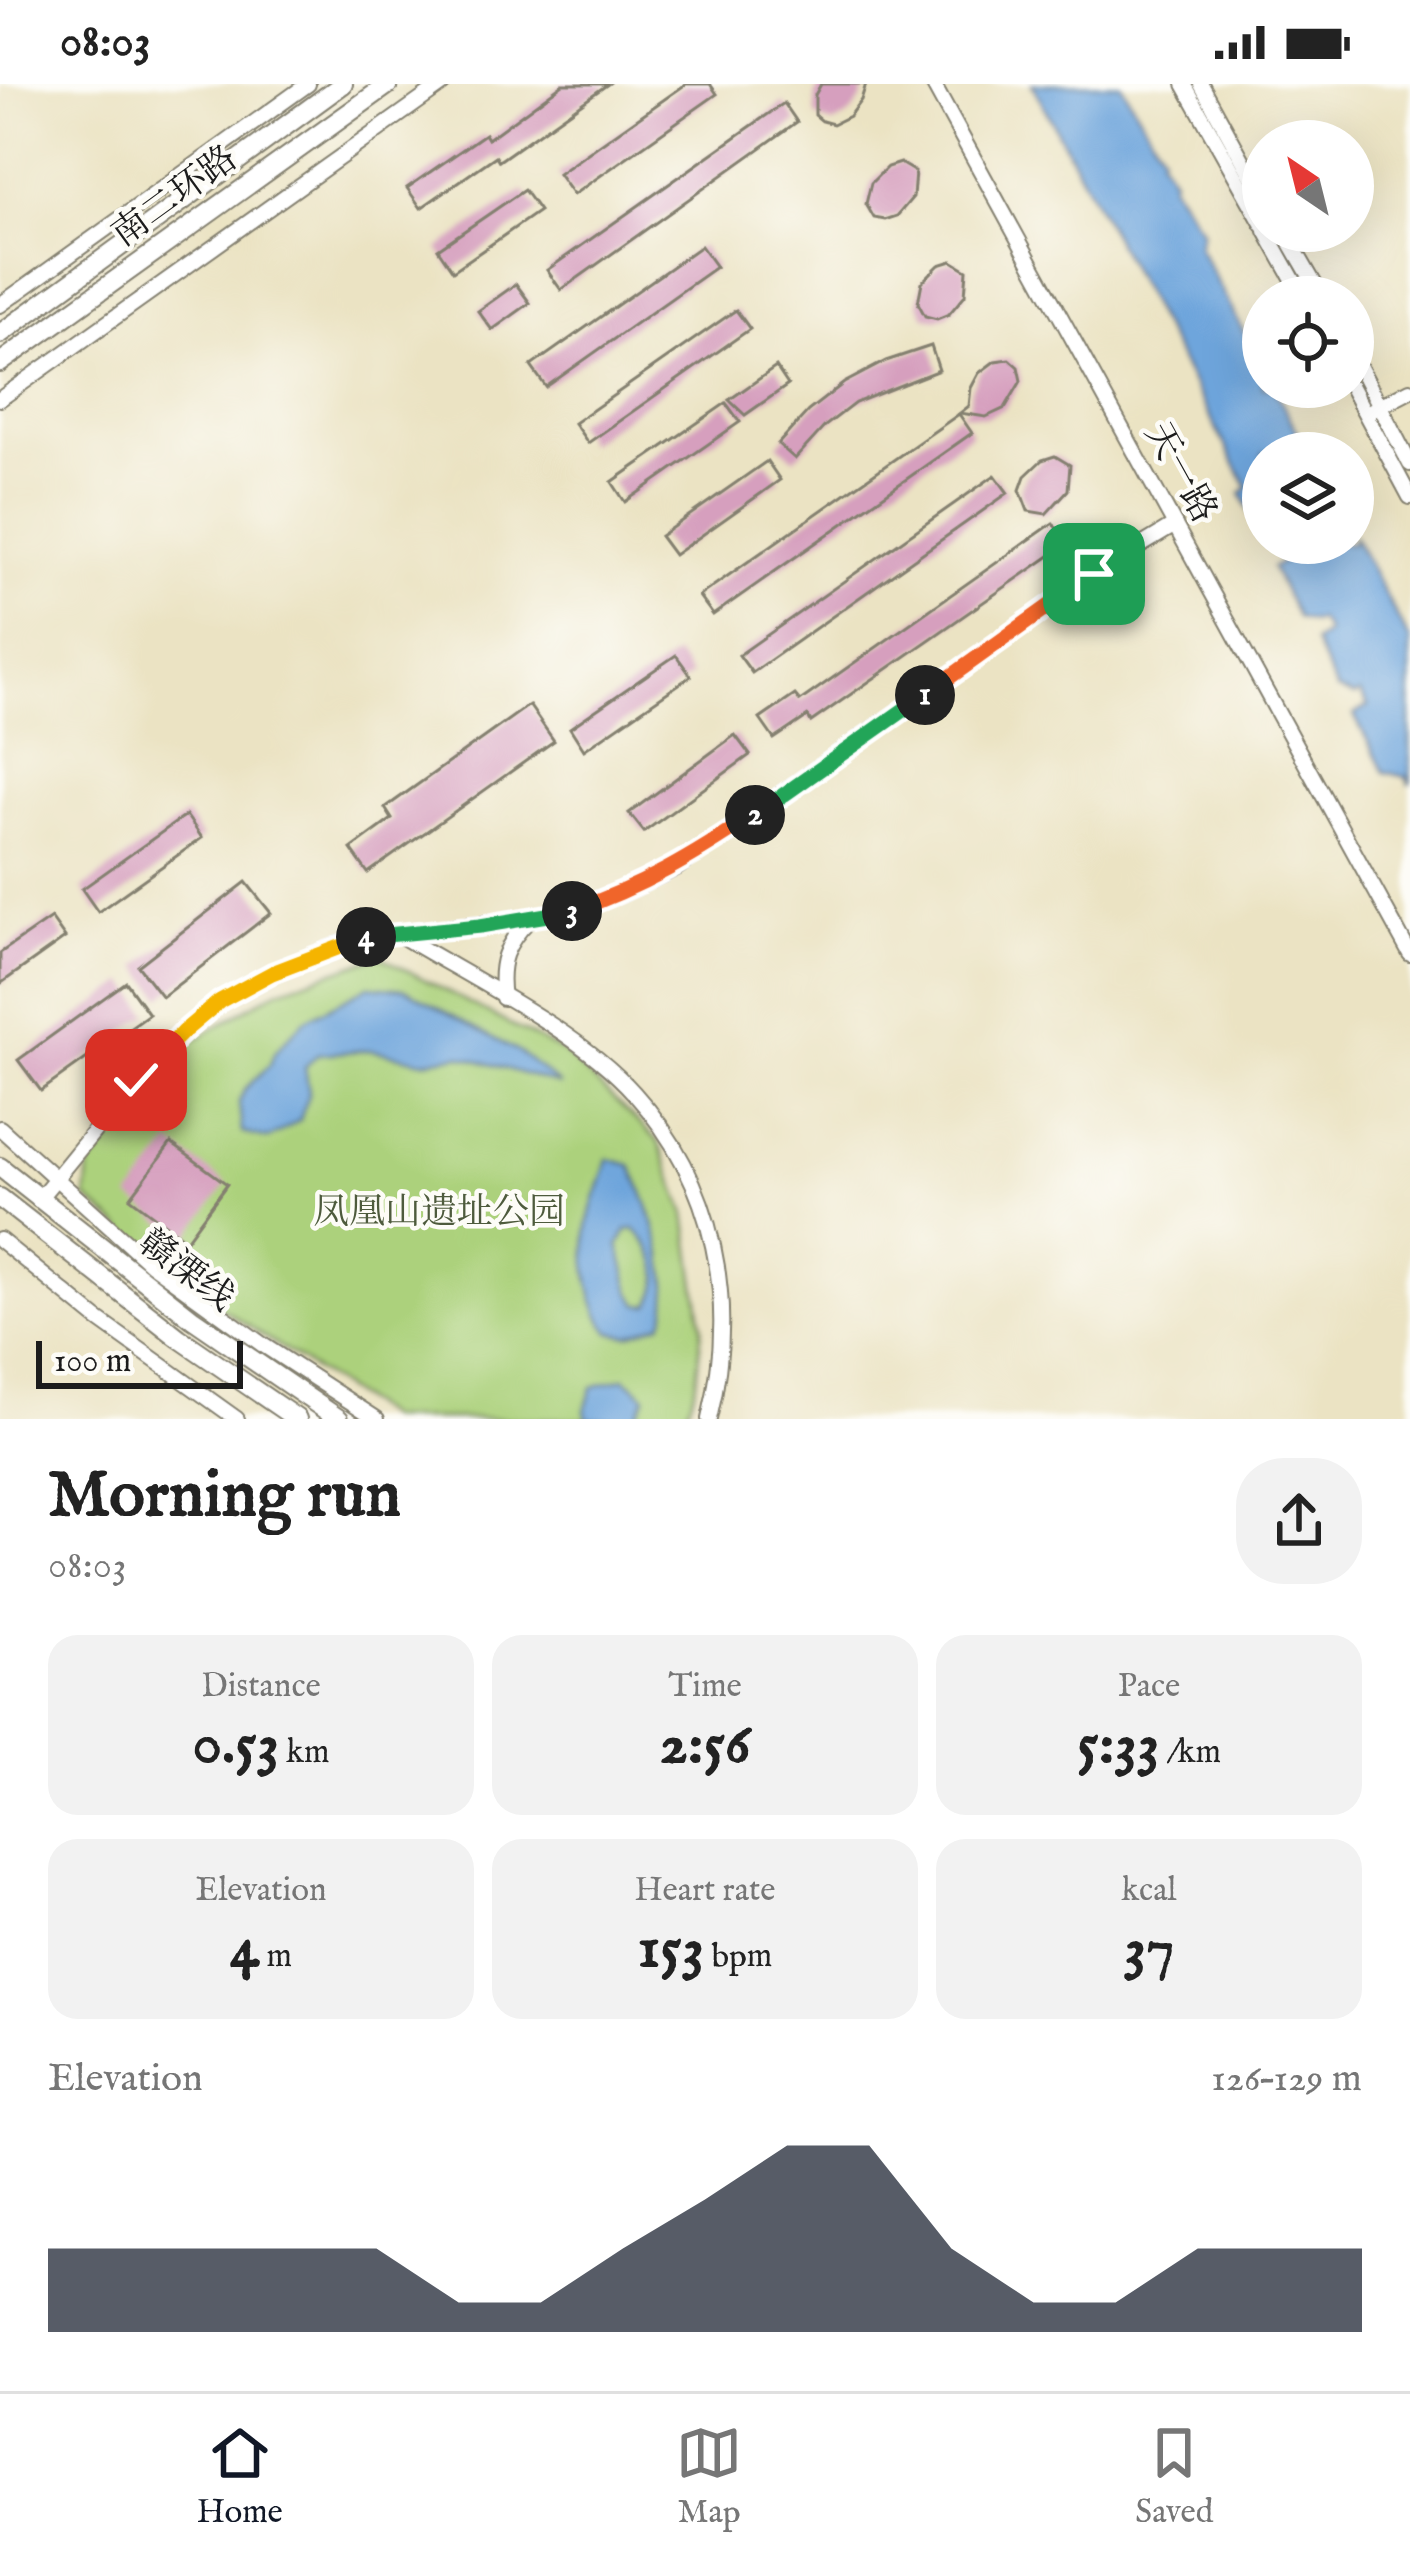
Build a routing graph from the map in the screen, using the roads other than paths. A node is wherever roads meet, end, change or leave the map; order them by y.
1 (308, 84) edge
2 (343, 84) edge
3 (388, 84) edge
4 (442, 84) edge
5 (933, 84) edge
6 (1184, 84) edge
7 (1201, 84) edge
8 (1242, 159) edge
9 (1242, 187) edge
10 (196, 191) junction
11 (211, 211) junction
12 (79, 276) junction
13 (94, 296) junction
14 (43, 302) junction
15 (0, 305) edge
16 (57, 322) junction
17 (0, 334) edge
18 (0, 363) edge
19 (1410, 390) edge
20 (0, 400) edge
21 (1369, 408) edge
22 (1371, 408) edge
23 (1372, 411) junction
24 (1410, 464) edge
25 (1410, 497) edge
26 (1175, 525) junction
27 (530, 919) junction
28 (398, 934) junction
29 (1410, 954) edge
30 (503, 998) junction
31 (0, 1128) edge
32 (0, 1168) edge
33 (56, 1178) junction
34 (0, 1198) edge
35 (38, 1200) junction
36 (0, 1240) edge
37 (237, 1419) edge
38 (297, 1419) edge
39 (339, 1419) edge
40 (377, 1419) edge
41 (709, 1419) edge

1 - 15 street
2 - 10 main road, 南二环路
3 - 11 main road, 南二环路
4 - 20 street
5 - 26 street, 天一路
6 - 9 street
7 - 8 street
10 - 11 main road
10 - 12 main road, 南二环路
11 - 13 main road, 南二环路
12 - 13 main road
12 - 14 main road, 南二环路
13 - 16 main road, 南二环路
14 - 16 main road
14 - 17 main road, 南二环路
16 - 18 main road, 南二环路
19 - 23 street
21 - 23 street
22 - 23 street
23 - 24 street
23 - 25 street
26 - 27 street
26 - 29 street, 天一路
27 - 28 street
27 - 30 street
28 - 30 street
28 - 33 street
30 - 41 street
31 - 33 street
32 - 35 main road, 赣溧线
33 - 35 street
33 - 40 street
34 - 38 main road, 赣溧线
35 - 39 main road, 赣溧线
36 - 37 street

